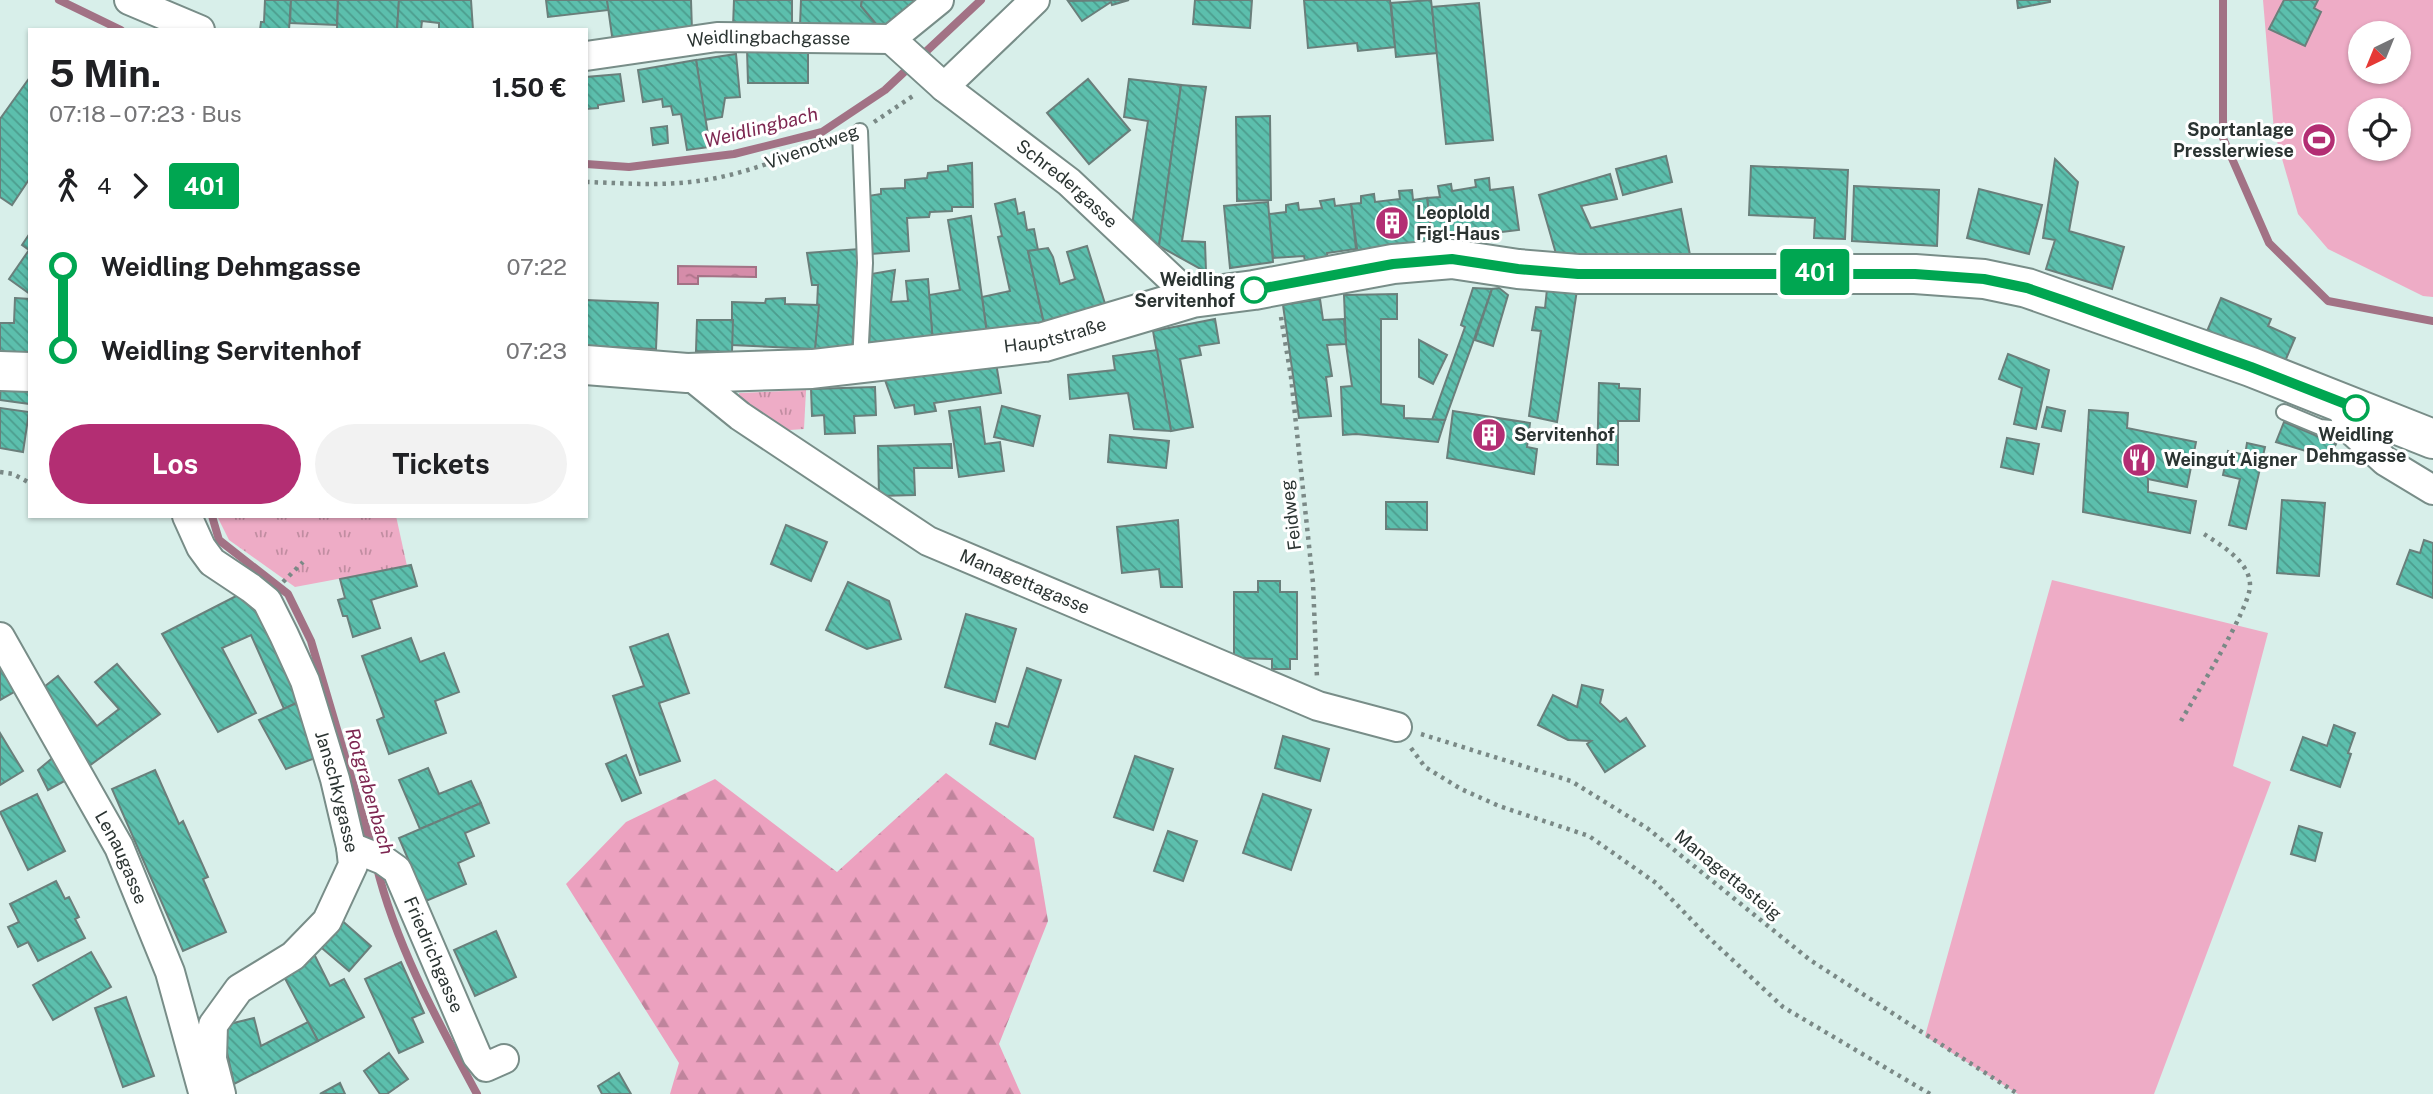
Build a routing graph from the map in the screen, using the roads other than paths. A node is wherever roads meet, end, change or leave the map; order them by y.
1 (129, 0) edge
2 (939, 0) edge
3 (1035, 0) edge
4 (196, 28) edge
5 (899, 46) junction
6 (588, 56) edge
7 (938, 82) junction
8 (860, 131) road end
9 (1192, 298) junction
10 (860, 364) junction
11 (588, 365) edge
12 (0, 371) edge
13 (28, 372) edge
14 (687, 373) junction
15 (2284, 412) dead end
16 (2345, 415) junction
17 (2433, 439) edge
18 (2433, 490) edge
19 (188, 518) edge
20 (0, 637) edge
21 (1397, 727) road end
22 (351, 847) junction
23 (504, 1059) dead end
24 (204, 1094) edge
25 (221, 1094) edge

1 - 4 street
2 - 5 street
3 - 7 street
5 - 6 street, Weidlingbachgasse
5 - 7 street, Schredergasse
7 - 9 street, Schredergasse
8 - 10 lane
9 - 10 main road, Hauptstraße
9 - 16 main road, Hauptstraße
10 - 14 main road, Hauptstraße
11 - 14 main road, Hauptstraße
12 - 13 main road
14 - 21 street, Managettagasse
15 - 16 lane
16 - 17 main road, Hauptstraße
16 - 18 street
19 - 22 street, Janschkygasse
20 - 24 street, Lenaugasse
22 - 23 street, Friedrichgasse
22 - 25 street, Janschkygasse

